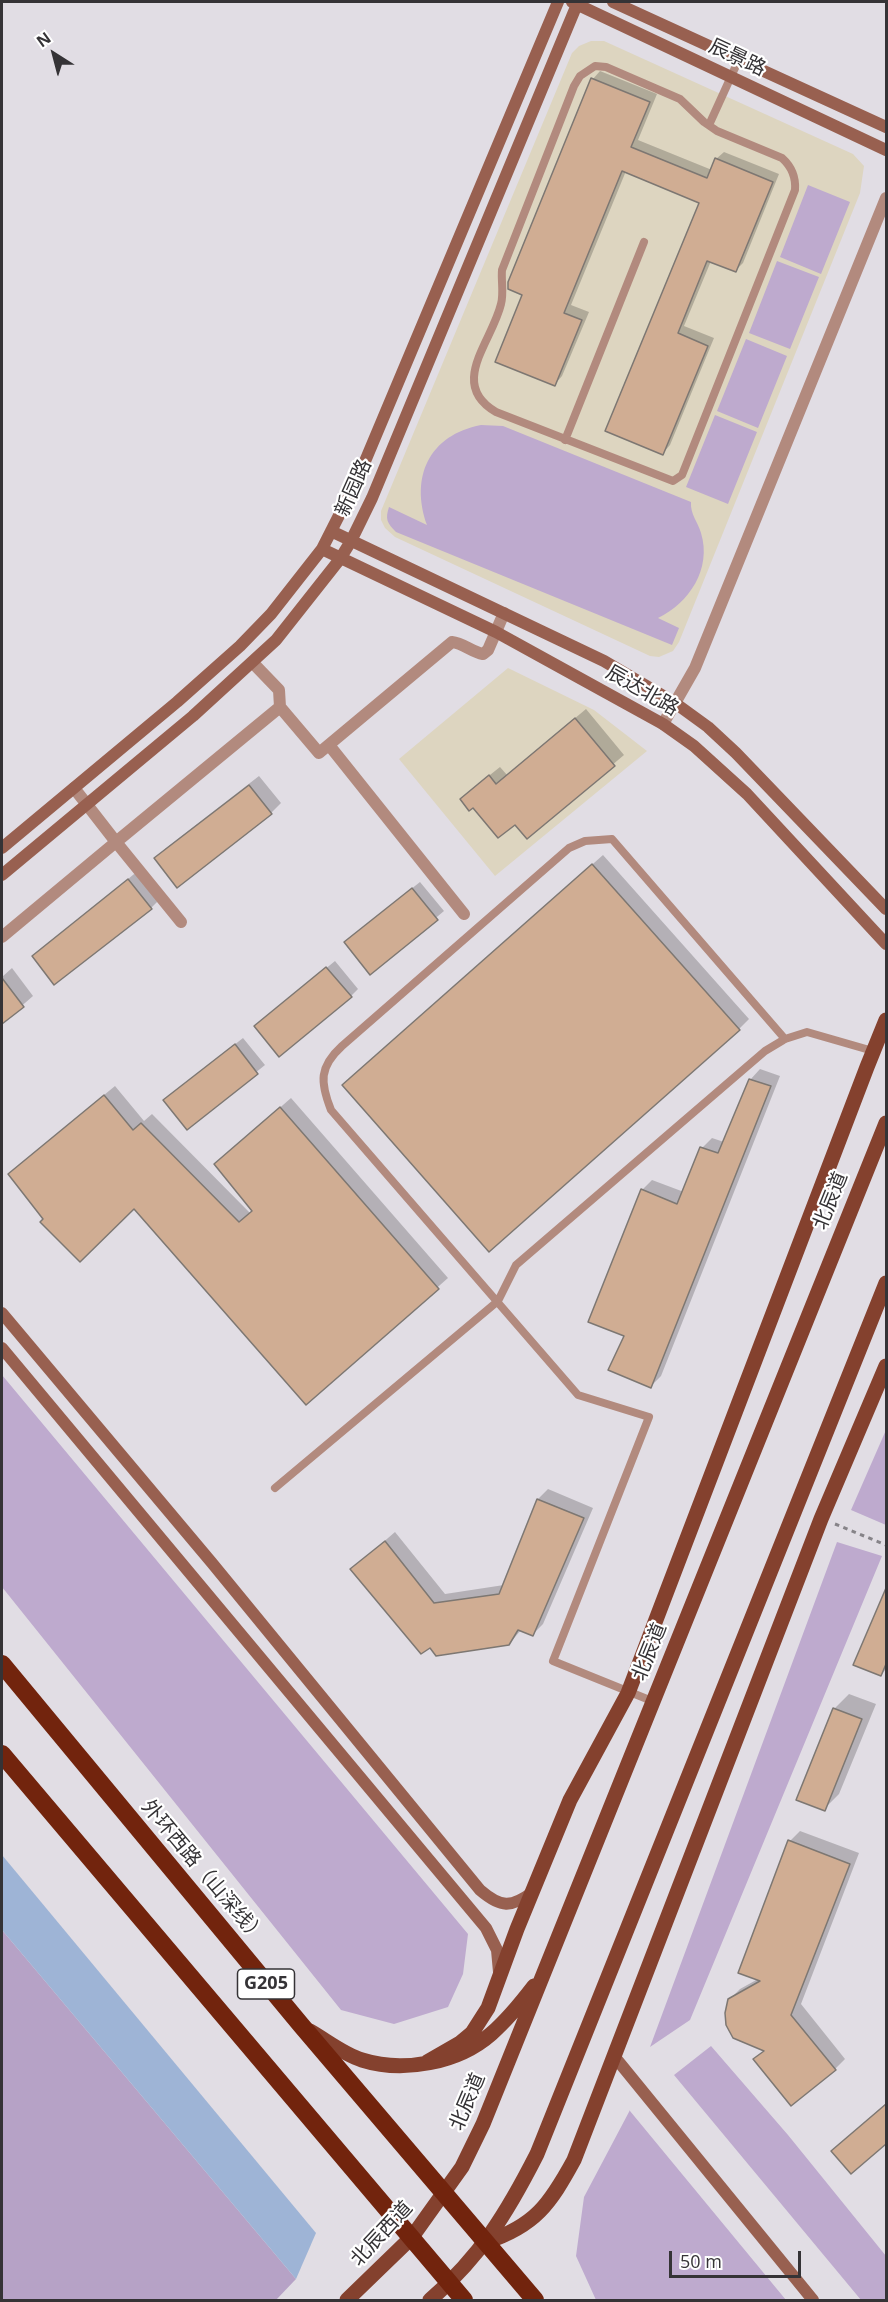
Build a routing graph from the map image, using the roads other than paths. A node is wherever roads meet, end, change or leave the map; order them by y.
1 (558, 2) edge
2 (575, 2) edge
3 (614, 2) edge
4 (739, 59) junction
5 (731, 77) junction
6 (709, 125) junction
7 (886, 127) edge
8 (886, 150) edge
9 (886, 198) edge
10 (644, 242) dead end
11 (565, 440) junction
12 (332, 531) junction
13 (351, 541) junction
14 (322, 549) junction
15 (340, 559) junction
16 (504, 614) junction
17 (496, 632) junction
18 (253, 663) junction
19 (675, 703) junction
20 (280, 708) junction
21 (663, 724) junction
22 (329, 745) junction
23 (74, 788) junction
24 (86, 804) junction
25 (116, 842) junction
26 (2, 848) edge
27 (2, 875) edge
28 (886, 909) edge
29 (464, 914) dead end
30 (182, 922) dead end
31 (2, 937) edge
32 (886, 944) edge
33 (886, 1020) edge
34 (784, 1039) junction
35 (873, 1052) junction
36 (886, 1123) edge
37 (886, 1282) edge
38 (498, 1301) junction
39 (2, 1313) edge
40 (2, 1348) edge
41 (886, 1366) edge
42 (275, 1488) dead end
43 (2, 1664) edge
44 (628, 1693) junction
45 (652, 1701) junction
46 (2, 1754) edge
47 (532, 1892) junction
48 (548, 1966) junction
49 (499, 1981) junction
50 (301, 2025) junction
51 (614, 2056) junction
52 (428, 2062) junction
53 (445, 2193) junction
54 (412, 2237) junction
55 (486, 2242) junction
56 (450, 2283) junction
57 (348, 2301) edge
58 (430, 2301) edge
59 (464, 2301) edge
60 (535, 2301) edge
61 (813, 2301) edge

1 - 12 street, 新园路
2 - 5 street, 辰景路
2 - 13 street, 新园路
3 - 4 street, 辰景路
4 - 5 lane
4 - 7 street, 辰景路
5 - 6 lane
5 - 8 street, 辰景路
6 - 11 lane
6 - 11 lane
9 - 19 street
10 - 11 lane
12 - 13 street, 辰达北路
12 - 14 street, 新园路
13 - 15 street, 新园路
13 - 16 street, 辰达北路
14 - 15 street, 辰达北路
14 - 23 street, 新园路
15 - 17 street, 辰达北路
15 - 18 street, 新园路
16 - 17 street
16 - 19 street, 辰达北路
17 - 21 street, 辰达北路
17 - 22 street
18 - 20 street
18 - 24 street, 新园路
19 - 21 street
19 - 28 street, 辰达北路
20 - 22 street
20 - 25 street
21 - 32 street, 辰达北路
22 - 29 street
23 - 24 street
23 - 26 street, 新园路
24 - 25 street
24 - 27 street, 新园路
25 - 30 street
25 - 31 street
33 - 35 main road
34 - 35 lane
34 - 38 lane
34 - 38 lane
35 - 44 main road
36 - 45 main road, 北辰道
37 - 55 main road
38 - 42 lane
38 - 44 lane
39 - 47 street
40 - 49 street
41 - 51 main road
43 - 50 highway, 外环西路（山深线） / G205
44 - 45 lane
44 - 47 main road
45 - 48 main road, 北辰道
46 - 54 highway, G205
47 - 49 main road
48 - 52 main road
48 - 53 main road, 北辰道
49 - 52 main road
50 - 52 main road
50 - 53 highway, 外环西路（山深线） / G205
51 - 55 main road
51 - 61 street
53 - 54 main road, 北辰西道
53 - 55 highway, 外环西路（山深线） / G205
54 - 56 highway, G205
54 - 57 main road, 北辰西道
55 - 56 main road
55 - 60 highway, 外环西路（山深线） / G205
56 - 58 main road
56 - 59 highway, G205

